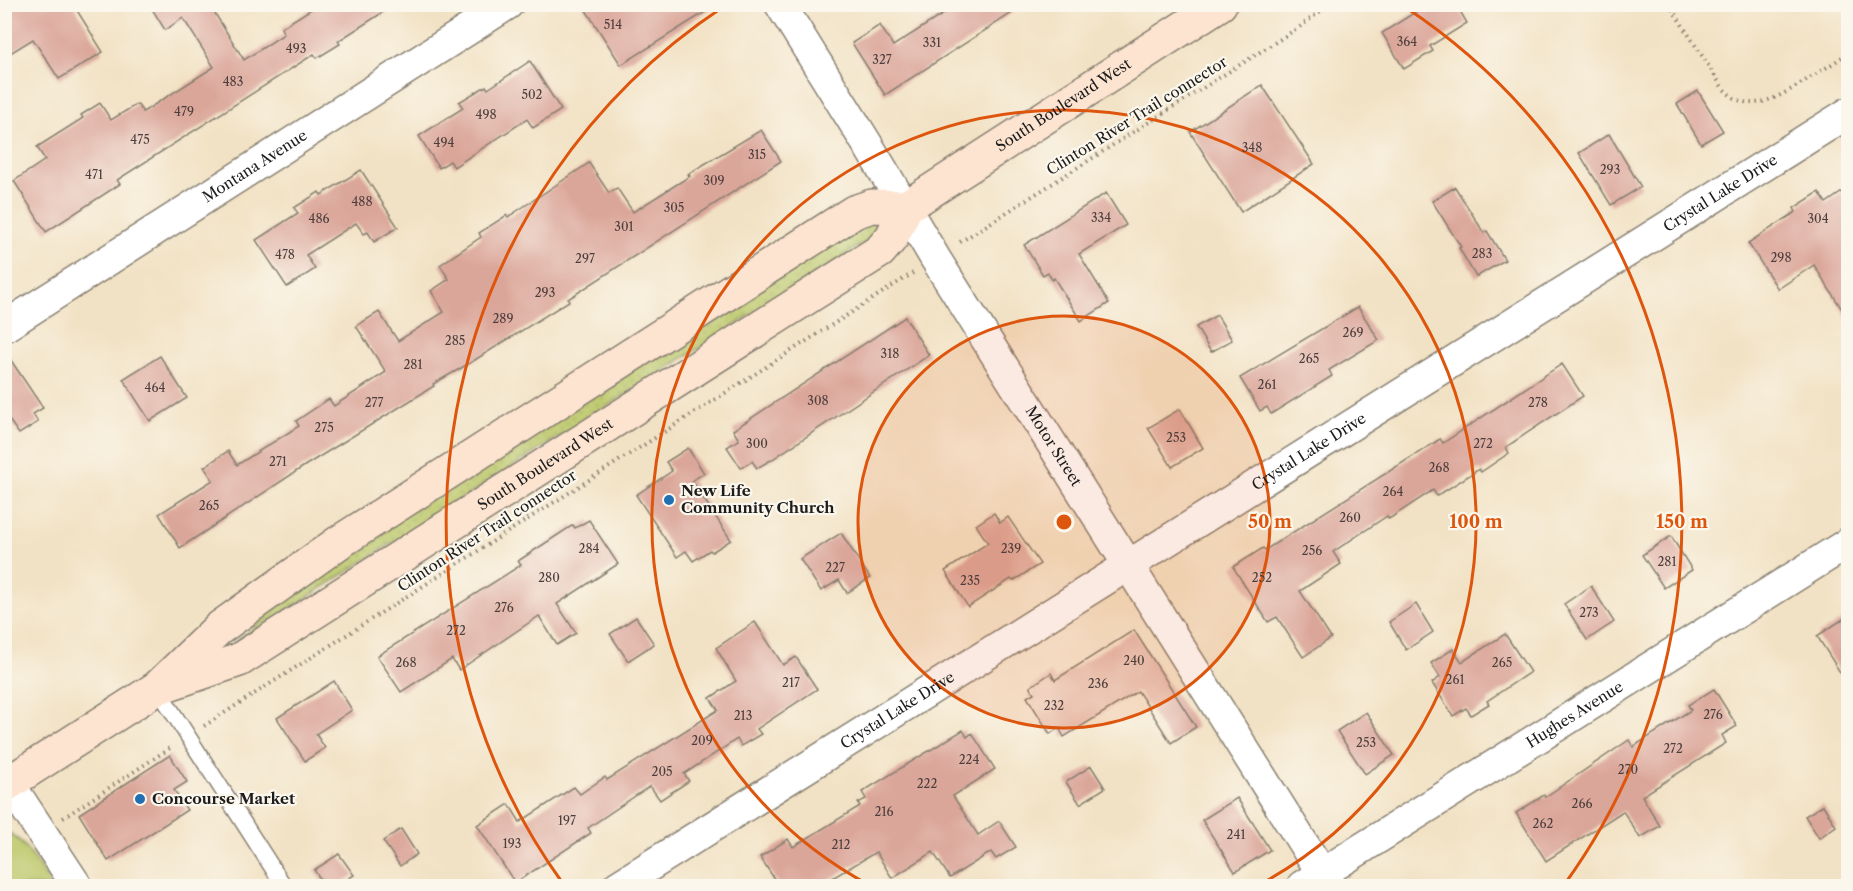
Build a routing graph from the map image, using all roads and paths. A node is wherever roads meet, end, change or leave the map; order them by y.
1 (508, 4) edge
2 (780, 4) edge
3 (1220, 4) edge
4 (1329, 4) edge
5 (1669, 4) edge
6 (1848, 54) edge
7 (1848, 113) edge
8 (906, 207) junction
9 (955, 245) dead end
10 (914, 272) dead end
11 (4, 327) edge
12 (1848, 543) edge
13 (1129, 566) junction
14 (157, 688) junction
15 (188, 737) junction
16 (6, 782) edge
17 (64, 817) dead end
18 (1318, 882) edge
19 (77, 886) edge
20 (284, 886) edge
21 (618, 886) edge

1 - 11 street, Montana Avenue
2 - 8 street, Motor Street
3 - 8 street, South Boulevard West
4 - 9 path, Clinton River Trail connector
5 - 6 path
7 - 13 street, Crystal Lake Drive
8 - 13 street, Motor Street
8 - 14 street, South Boulevard West
8 - 14 street, South Boulevard West
10 - 15 path, Clinton River Trail connector
12 - 18 street, Hughes Avenue
13 - 18 street, Motor Street
13 - 21 street, Crystal Lake Drive
14 - 15 lane
14 - 16 street, South Boulevard West
15 - 17 path, Clinton River Trail connector
15 - 20 lane
16 - 19 street

